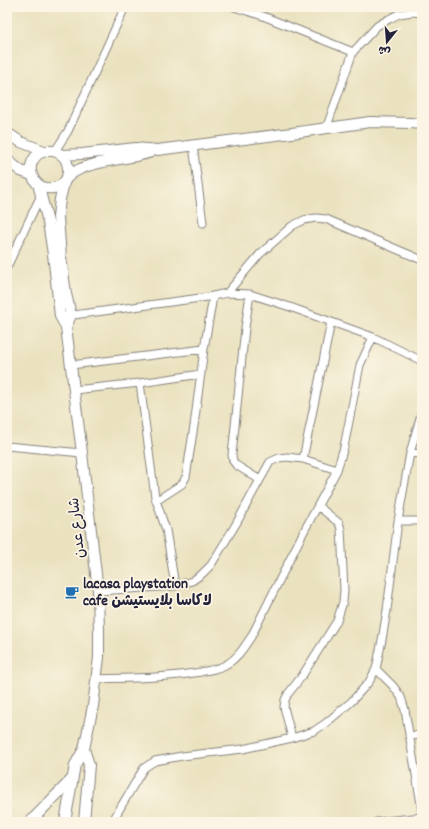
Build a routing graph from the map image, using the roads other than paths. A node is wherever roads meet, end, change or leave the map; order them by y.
1 (125, 7) edge
2 (234, 7) edge
3 (422, 13) edge
4 (353, 52) junction
5 (422, 124) edge
6 (326, 129) junction
7 (7, 133) edge
8 (193, 145) junction
9 (157, 150) junction
10 (44, 151) junction
11 (59, 153) junction
12 (7, 160) edge
13 (32, 175) junction
14 (66, 180) junction
15 (38, 184) junction
16 (41, 195) junction
17 (203, 222) dead end
18 (422, 260) edge
19 (7, 267) edge
20 (226, 293) junction
21 (250, 294) junction
22 (213, 297) junction
23 (71, 315) junction
24 (60, 316) junction
25 (331, 322) junction
26 (66, 327) junction
27 (372, 337) junction
28 (204, 349) junction
29 (422, 361) edge
30 (71, 365) junction
31 (201, 374) junction
32 (140, 383) junction
33 (74, 390) junction
34 (422, 411) edge
35 (7, 446) edge
36 (82, 453) junction
37 (410, 453) junction
38 (422, 454) edge
39 (303, 459) junction
40 (337, 470) junction
41 (260, 480) junction
42 (156, 501) junction
43 (318, 506) junction
44 (398, 521) junction
45 (422, 521) edge
46 (175, 586) junction
47 (98, 592) junction
48 (376, 669) junction
49 (96, 680) junction
50 (422, 735) edge
51 (409, 736) junction
52 (292, 738) junction
53 (84, 749) junction
54 (73, 778) junction
55 (422, 810) edge
56 (422, 817) edge
57 (30, 822) edge
58 (64, 822) edge
59 (84, 822) edge
60 (112, 822) edge
61 (376, 822) edge

1 - 11 street
2 - 4 street
3 - 4 street
4 - 6 street
5 - 6 street
6 - 8 street
7 - 10 street
8 - 9 street
8 - 17 street
9 - 11 street
9 - 14 street
10 - 11 street
10 - 13 street
11 - 14 street
12 - 13 street
13 - 15 street
14 - 15 street
14 - 23 street
15 - 16 street, شارع عدن
16 - 19 street
16 - 24 street, شارع عدن
18 - 20 street
20 - 21 street
20 - 22 street
21 - 25 street
21 - 41 street
22 - 23 street
22 - 28 street
23 - 24 street
23 - 26 street
24 - 26 street, شارع عدن
25 - 27 street
25 - 39 street
26 - 30 street, شارع عدن
27 - 29 street
27 - 40 street
28 - 30 street
28 - 31 street
30 - 33 street, شارع عدن
31 - 32 street
31 - 42 street
32 - 33 street
32 - 42 street
33 - 36 street, شارع عدن
34 - 37 street
35 - 36 street
36 - 47 street, شارع عدن
37 - 38 street
37 - 44 street
39 - 40 street
39 - 41 street
40 - 43 street
41 - 46 street
42 - 46 street
43 - 49 street
43 - 52 street
44 - 45 street
44 - 48 street
46 - 47 street
47 - 49 street, شارع عدن
48 - 51 street
48 - 52 street
49 - 53 street, شارع عدن
50 - 51 street
51 - 55 street
52 - 60 street
53 - 54 street, شارع عدن
53 - 59 street, شارع عدن
54 - 57 street
54 - 58 street, شارع عدن
56 - 61 street

